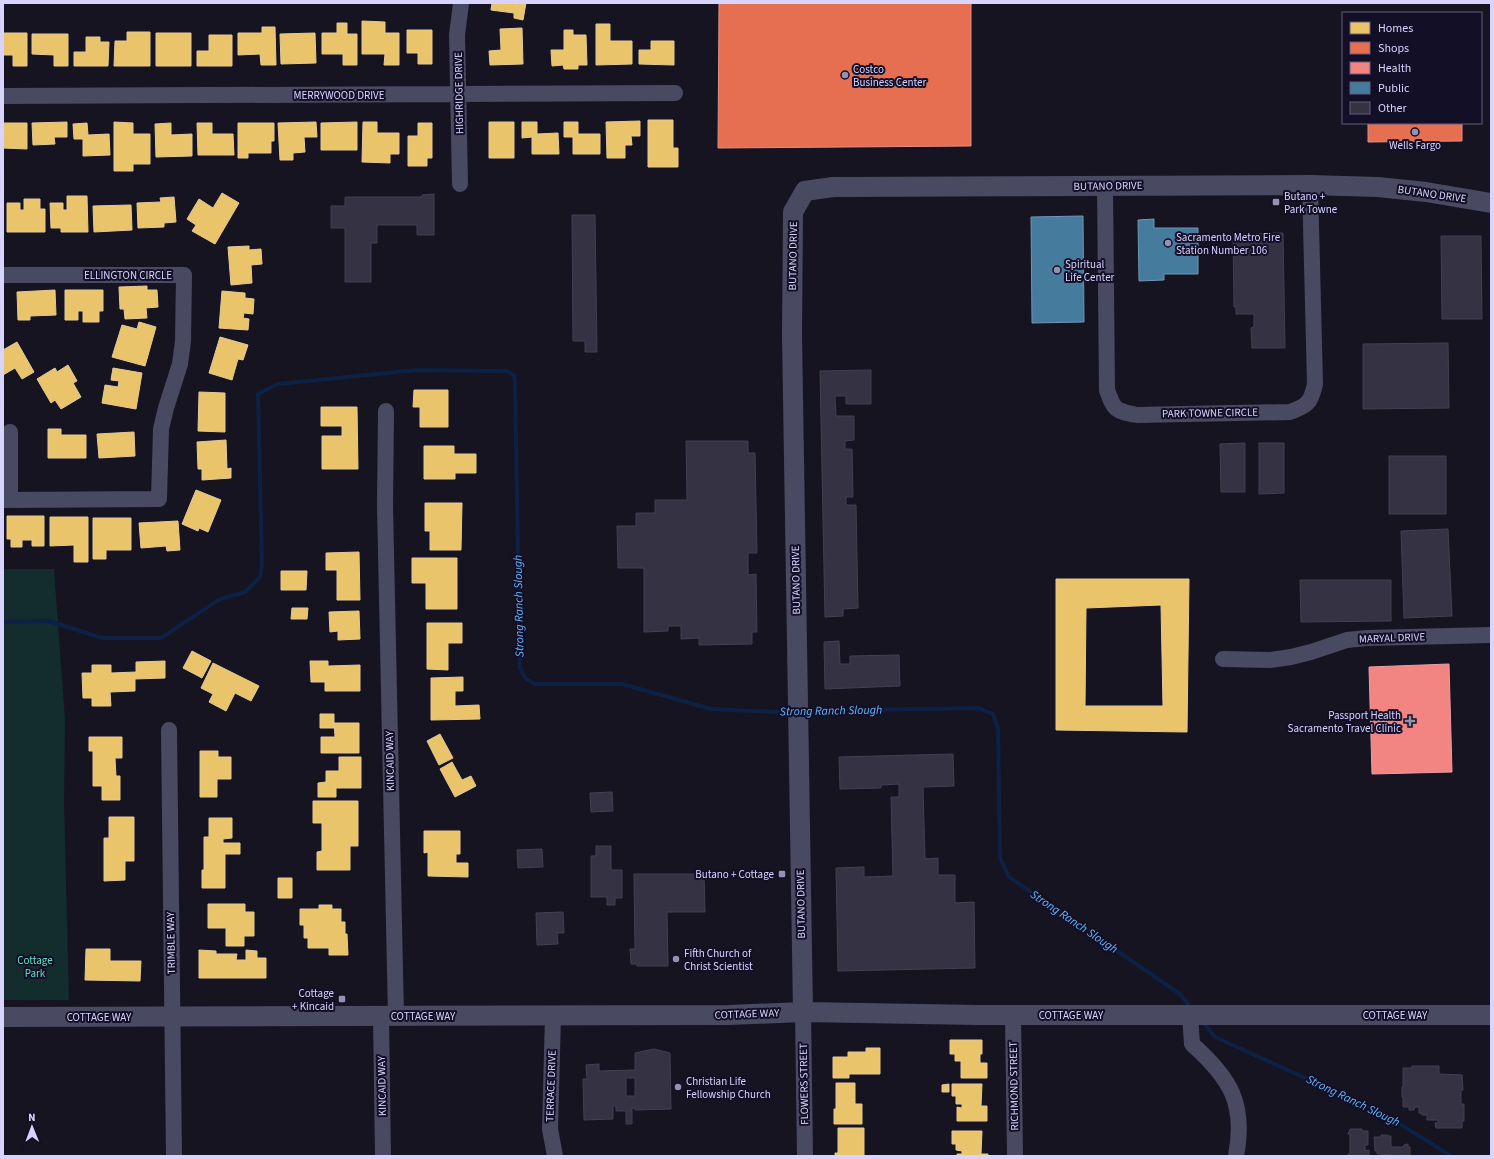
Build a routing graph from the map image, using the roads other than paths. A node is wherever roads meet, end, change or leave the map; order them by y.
1 (461, 3) edge
2 (675, 93) dead end
3 (459, 94) junction
4 (3, 96) edge
5 (460, 184) dead end
6 (1310, 185) junction
7 (1105, 186) junction
8 (1491, 202) edge
9 (3, 275) edge
10 (386, 411) dead end
11 (10, 432) dead end
12 (6, 500) edge
13 (1491, 635) edge
14 (1223, 659) dead end
15 (169, 730) dead end
16 (803, 1012) junction
17 (1013, 1015) junction
18 (1190, 1015) junction
19 (1491, 1015) edge
20 (388, 1016) junction
21 (553, 1016) junction
22 (3, 1017) edge
23 (172, 1017) junction
24 (174, 1156) edge
25 (383, 1156) edge
26 (554, 1156) edge
27 (805, 1156) edge
28 (1015, 1156) edge
29 (1236, 1156) edge

1 - 3 street, HIGHRIDGE DRIVE
2 - 3 street, MERRYWOOD DRIVE
3 - 4 street, MERRYWOOD DRIVE
3 - 5 street, HIGHRIDGE DRIVE
6 - 7 street, BUTANO DRIVE
6 - 7 street, PARK TOWNE CIRCLE
6 - 8 street, BUTANO DRIVE
7 - 16 street, BUTANO DRIVE
9 - 12 street, ELLINGTON CIRCLE
10 - 20 street, KINCAID WAY
11 - 12 street
13 - 14 street, MARYAL DRIVE
15 - 23 street, TRIMBLE WAY
16 - 17 street, COTTAGE WAY
16 - 21 street, COTTAGE WAY
16 - 27 street, FLOWERS STREET
17 - 18 street, COTTAGE WAY
17 - 28 street, RICHMOND STREET
18 - 19 street, COTTAGE WAY
18 - 29 street
20 - 21 street, COTTAGE WAY
20 - 23 street, COTTAGE WAY
20 - 25 street, KINCAID WAY
21 - 26 street, TERRACE DRIVE
22 - 23 street, COTTAGE WAY
23 - 24 street, TRIMBLE WAY

